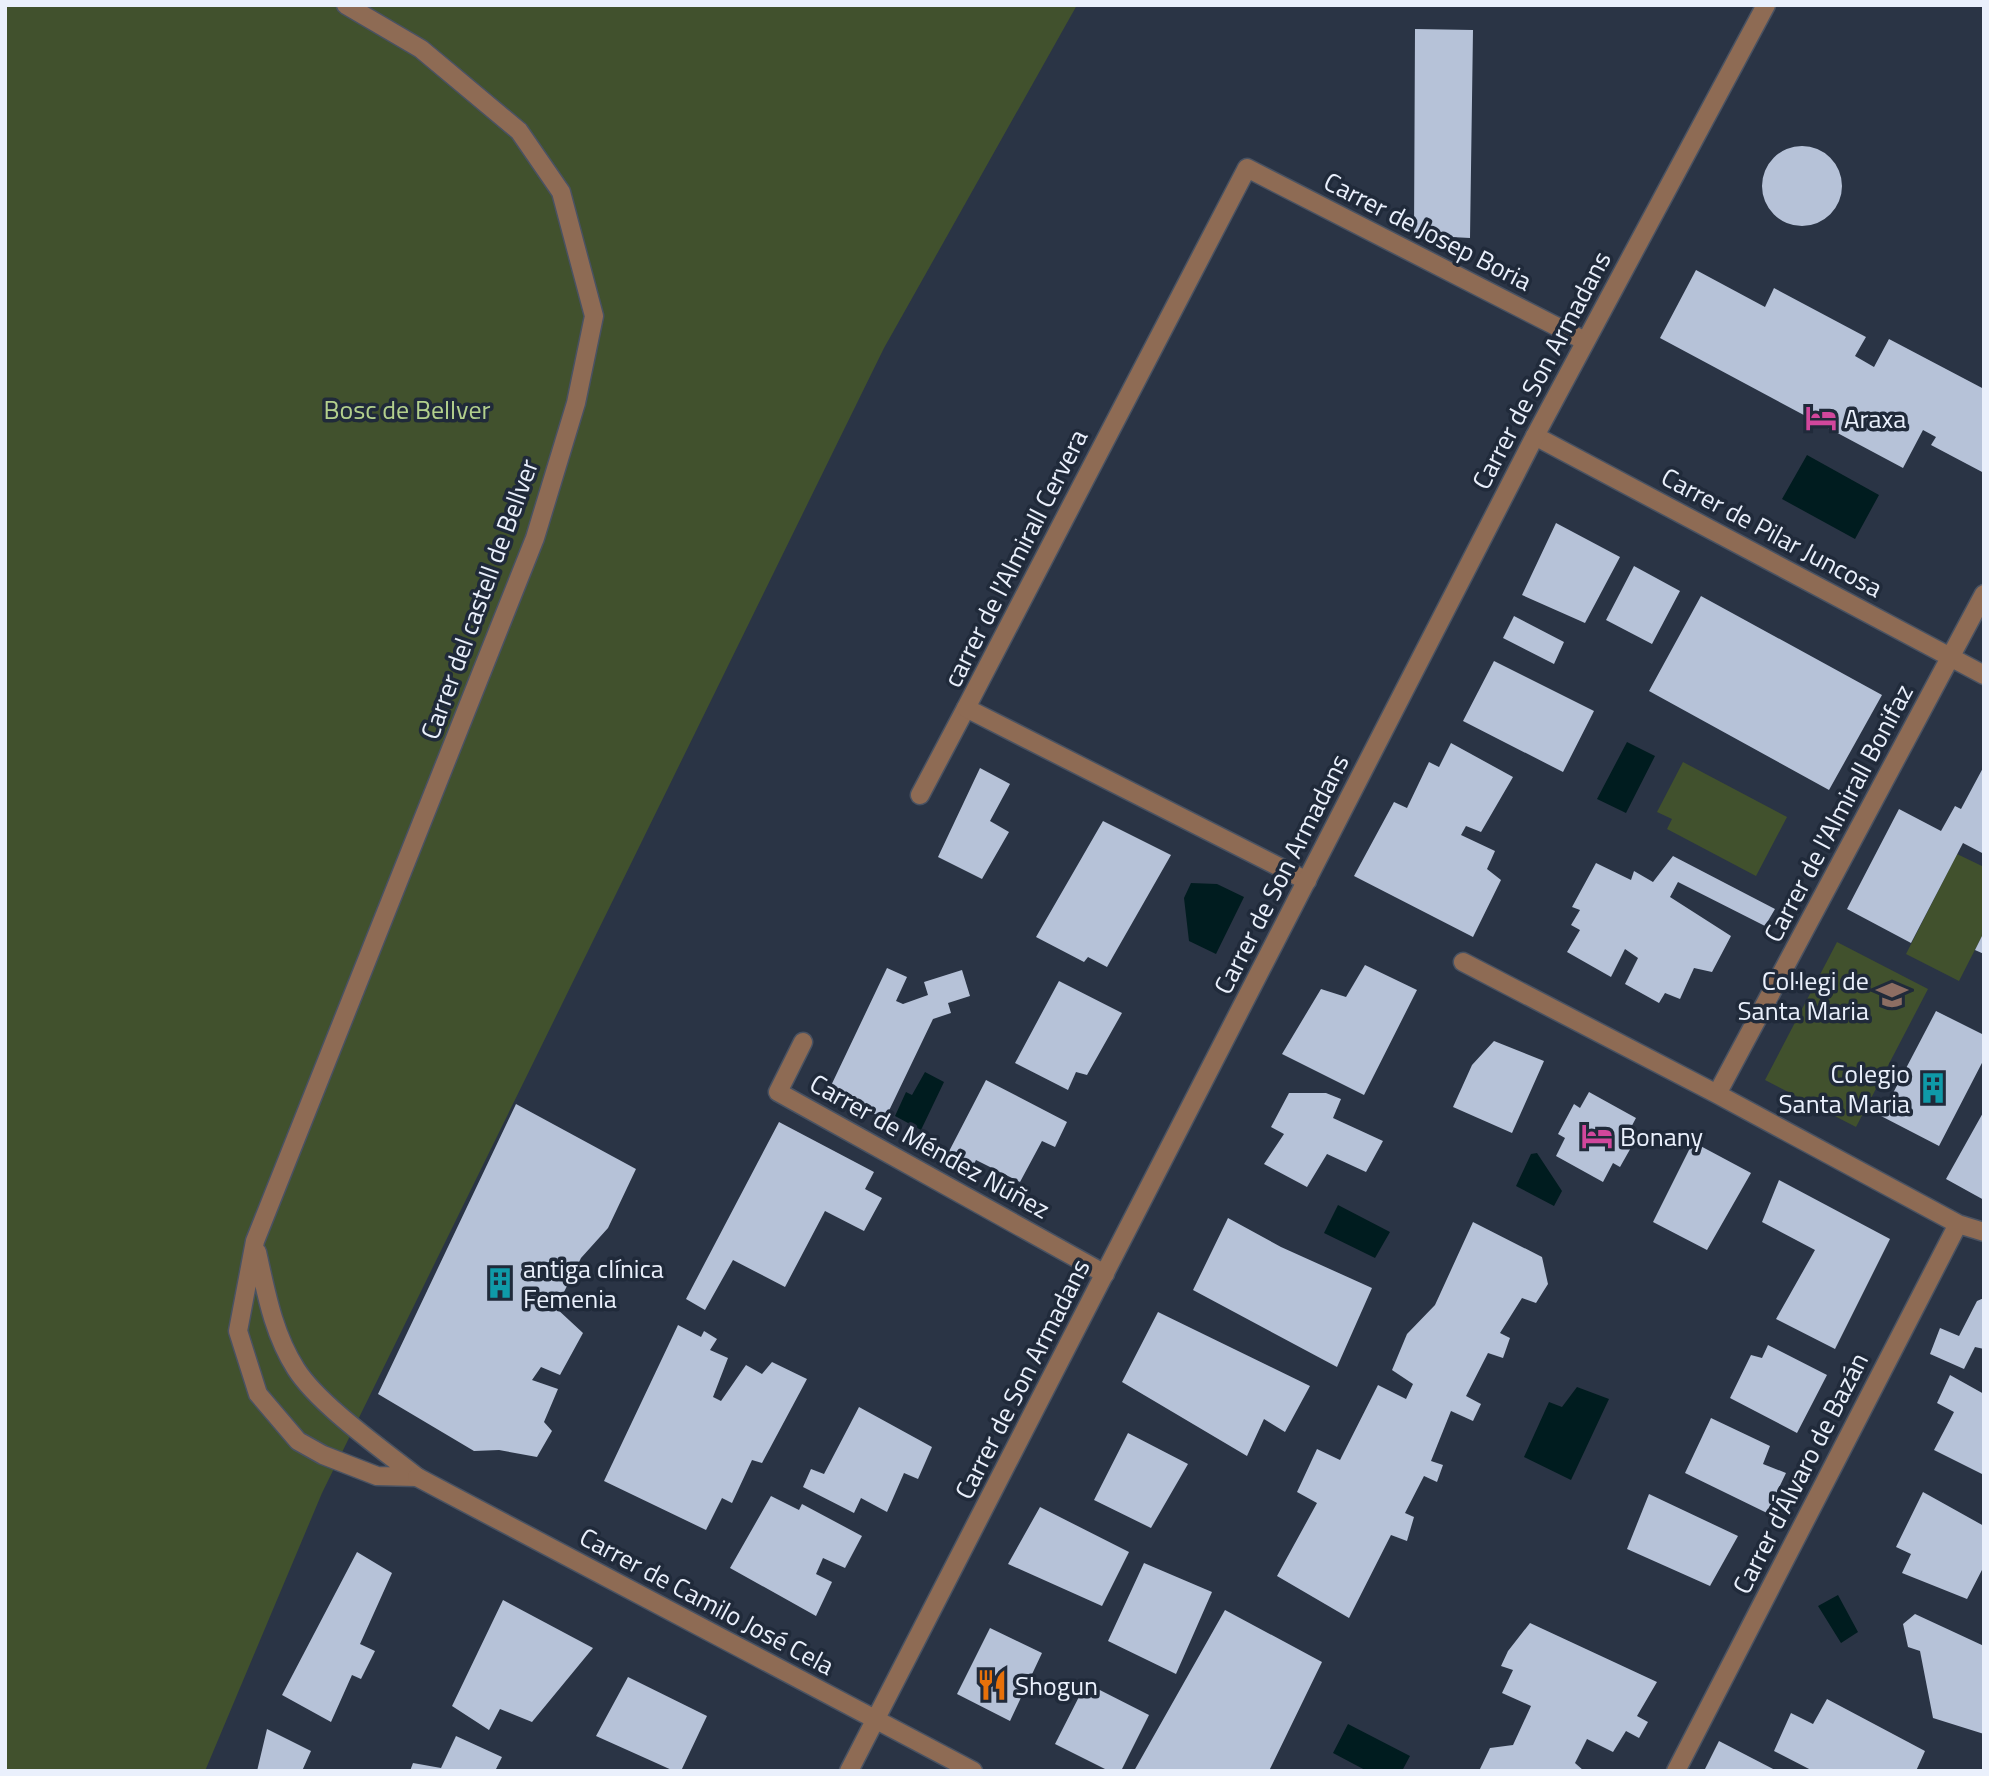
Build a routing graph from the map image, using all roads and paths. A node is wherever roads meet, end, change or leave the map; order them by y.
1 (346, 5) edge
2 (1766, 5) edge
3 (1247, 168) joint
4 (1586, 341) junction
5 (1535, 436) junction
6 (1984, 594) edge
7 (1951, 657) junction
8 (1984, 675) edge
9 (966, 708) junction
10 (920, 795) dead end
11 (1307, 881) junction
12 (1463, 961) dead end
13 (803, 1042) dead end
14 (1717, 1094) junction
15 (1958, 1224) junction
16 (1984, 1232) edge
17 (255, 1241) junction
18 (1105, 1274) junction
19 (417, 1477) junction
20 (877, 1721) junction
21 (849, 1771) edge
22 (973, 1771) edge
23 (1676, 1771) edge

1 - 17 street, Carrer del castell de Bellver
2 - 4 street, Carrer de Son Armadans
3 - 4 street, Carrer de Josep Boria
3 - 9 street, carrer de l'Almirall Cervera
4 - 5 street, Carrer de Son Armadans
5 - 7 street, Carrer de Pilar Juncosa
5 - 11 street, Carrer de Son Armadans
6 - 7 street, Carrer de l'Almirall Bonifaz
7 - 8 street, Carrer de Pilar Juncosa
7 - 14 street, Carrer de l'Almirall Bonifaz
9 - 10 street
9 - 11 street, carrer de l'Almirall Cervera
11 - 18 street, Carrer de Son Armadans
12 - 14 street
13 - 18 street, Carrer de Méndez Núñez
14 - 15 street
15 - 16 street
15 - 23 street, Carrer d'Álvaro de Bazán
17 - 19 street, Carrer de Camilo José Cela
17 - 19 street, Carrer del castell de Bellver
18 - 20 street, Carrer de Son Armadans
19 - 20 street, Carrer de Camilo José Cela
20 - 21 street, Carrer de Son Armadans
20 - 22 street, Carrer de Camilo José Cela

